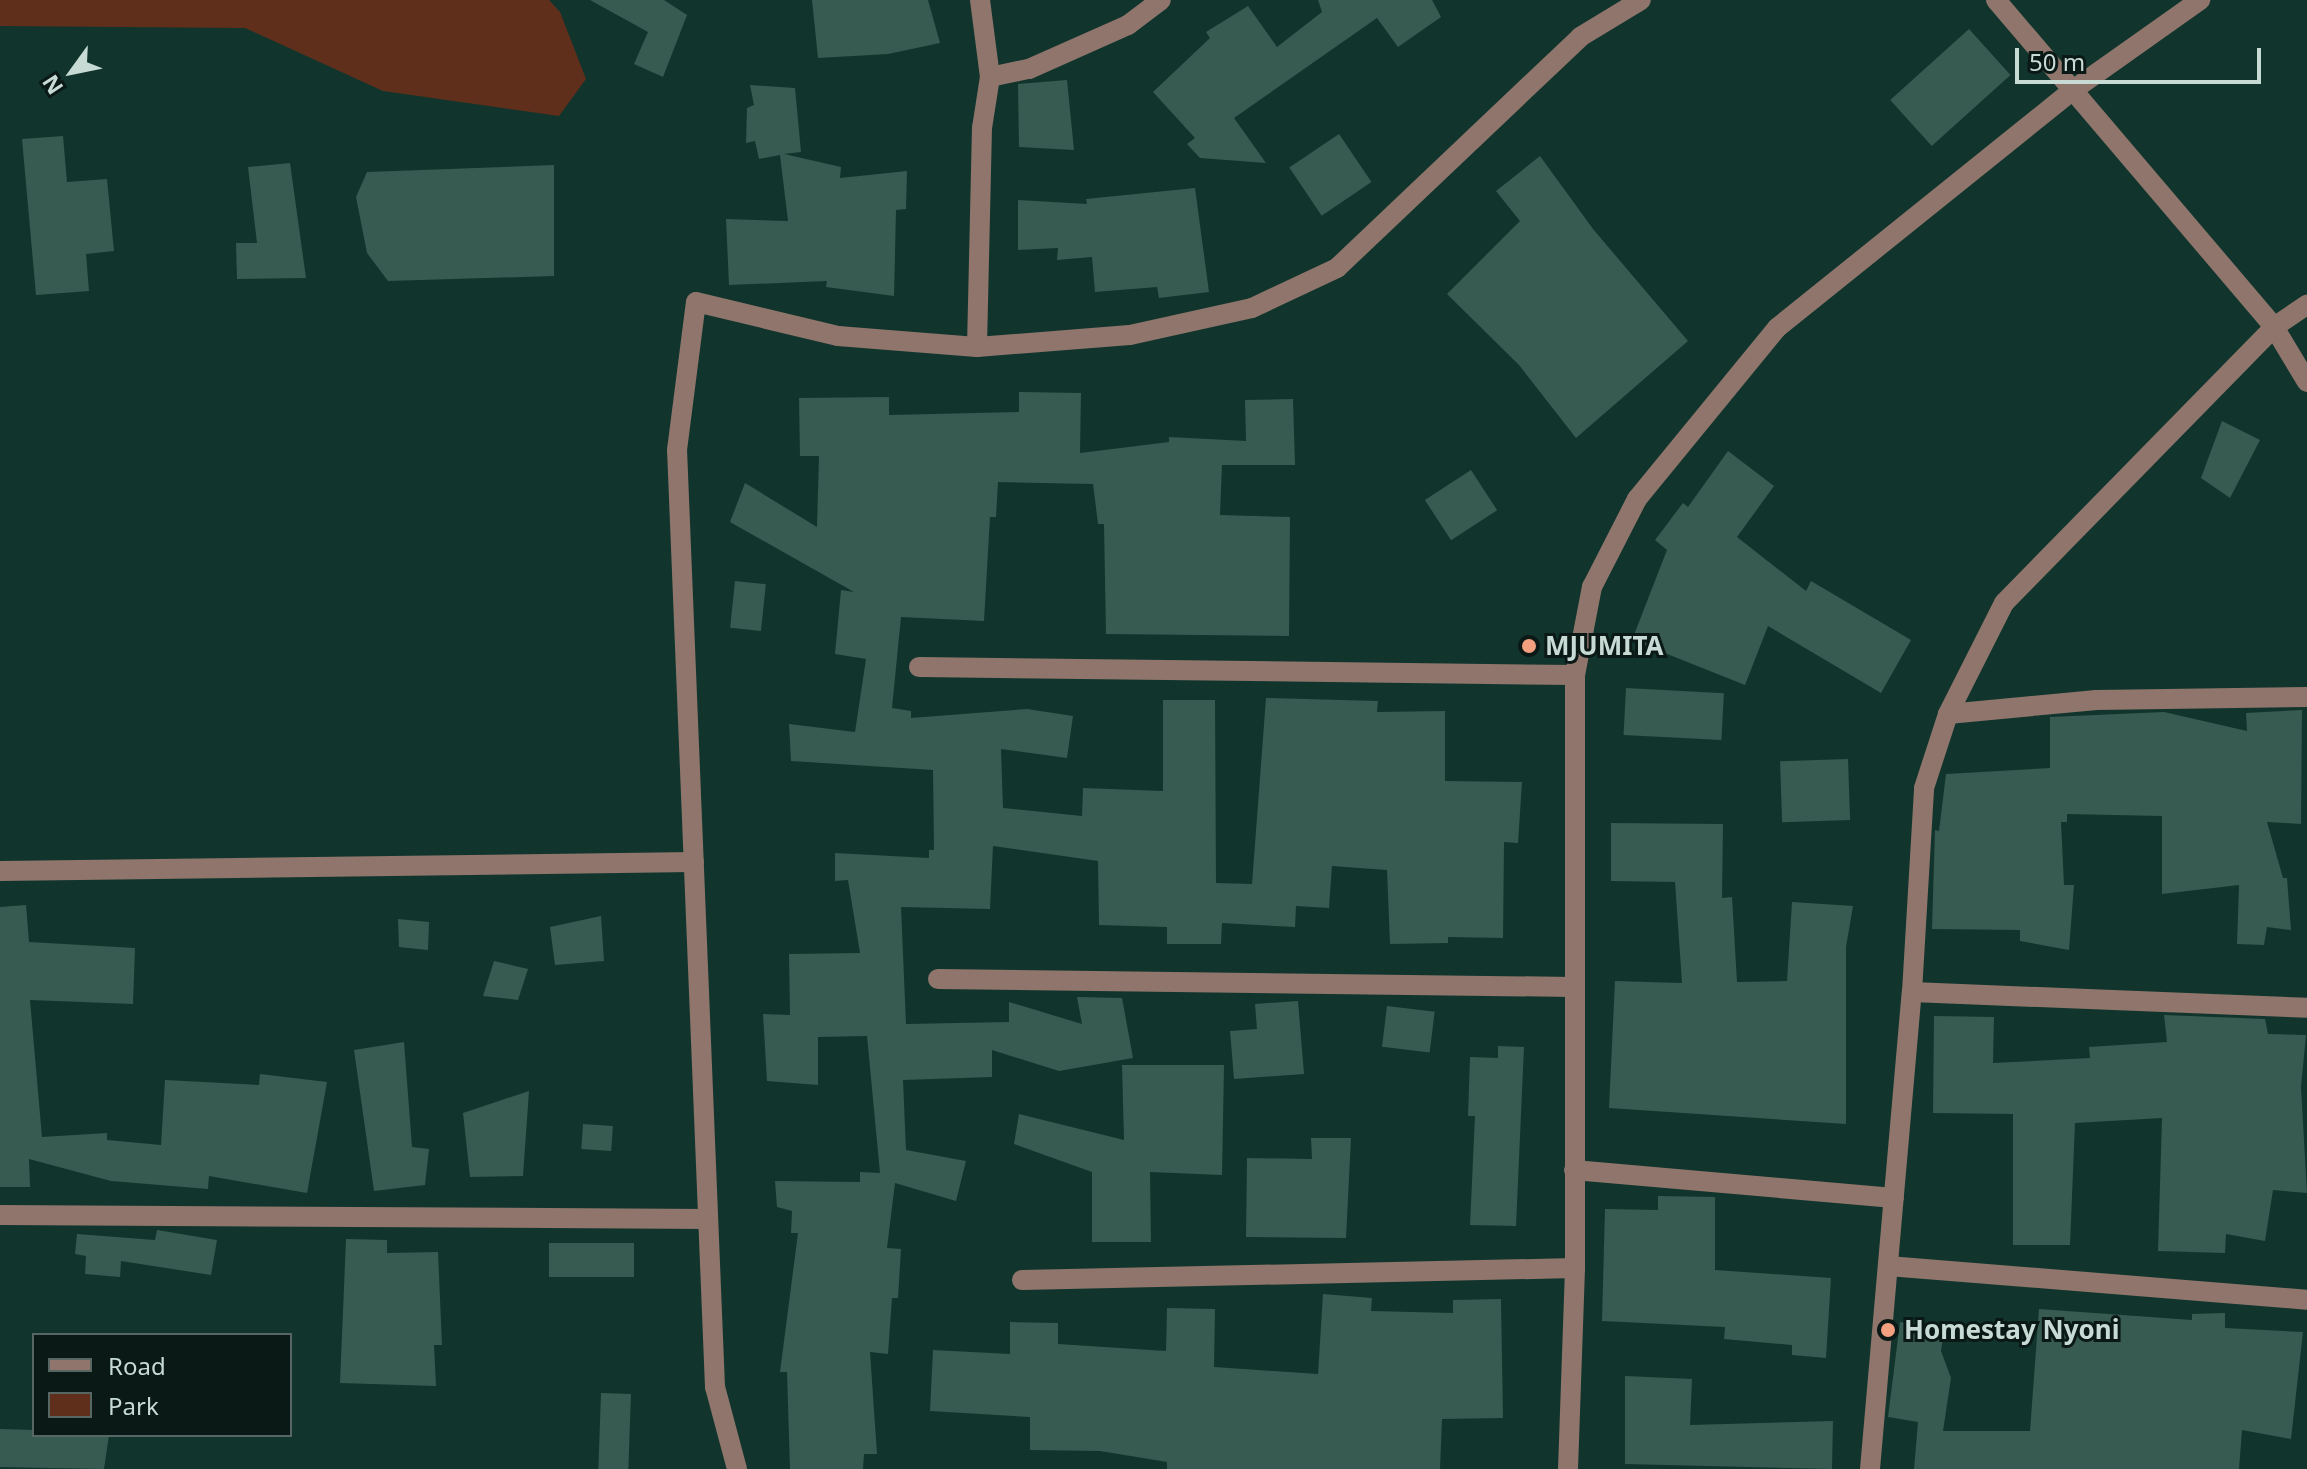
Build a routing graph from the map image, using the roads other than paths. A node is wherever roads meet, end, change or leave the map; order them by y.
1 (980, 0) edge
2 (1161, 0) edge
3 (1641, 0) edge
4 (1996, 0) edge
5 (2200, 0) edge
6 (990, 77) junction
7 (2073, 90) junction
8 (2307, 305) edge
9 (2274, 327) junction
10 (977, 347) junction
11 (2307, 382) edge
12 (919, 667) dead end
13 (1575, 675) junction
14 (2307, 697) edge
15 (1948, 714) junction
16 (694, 862) junction
17 (0, 871) edge
18 (938, 979) dead end
19 (1572, 987) junction
20 (1912, 992) junction
21 (2307, 1008) edge
22 (1574, 1170) junction
23 (1894, 1198) junction
24 (0, 1215) edge
25 (708, 1219) junction
26 (1888, 1266) junction
27 (1575, 1268) junction
28 (1022, 1280) dead end
29 (2307, 1300) edge
30 (737, 1469) edge
31 (1568, 1469) edge
32 (1870, 1469) edge

1 - 6 street
2 - 6 street
3 - 10 street
4 - 7 street
5 - 7 street
6 - 10 street
7 - 9 street
7 - 13 street
8 - 9 street
9 - 11 street
9 - 15 street
10 - 16 street
12 - 13 street
13 - 19 street
14 - 15 street
15 - 20 street
16 - 17 street
16 - 25 street
18 - 19 street
19 - 22 street
20 - 21 street
20 - 23 street
22 - 23 street
22 - 27 street
23 - 26 street
24 - 25 street
25 - 30 street
26 - 29 street
26 - 32 street
27 - 28 street
27 - 31 street

